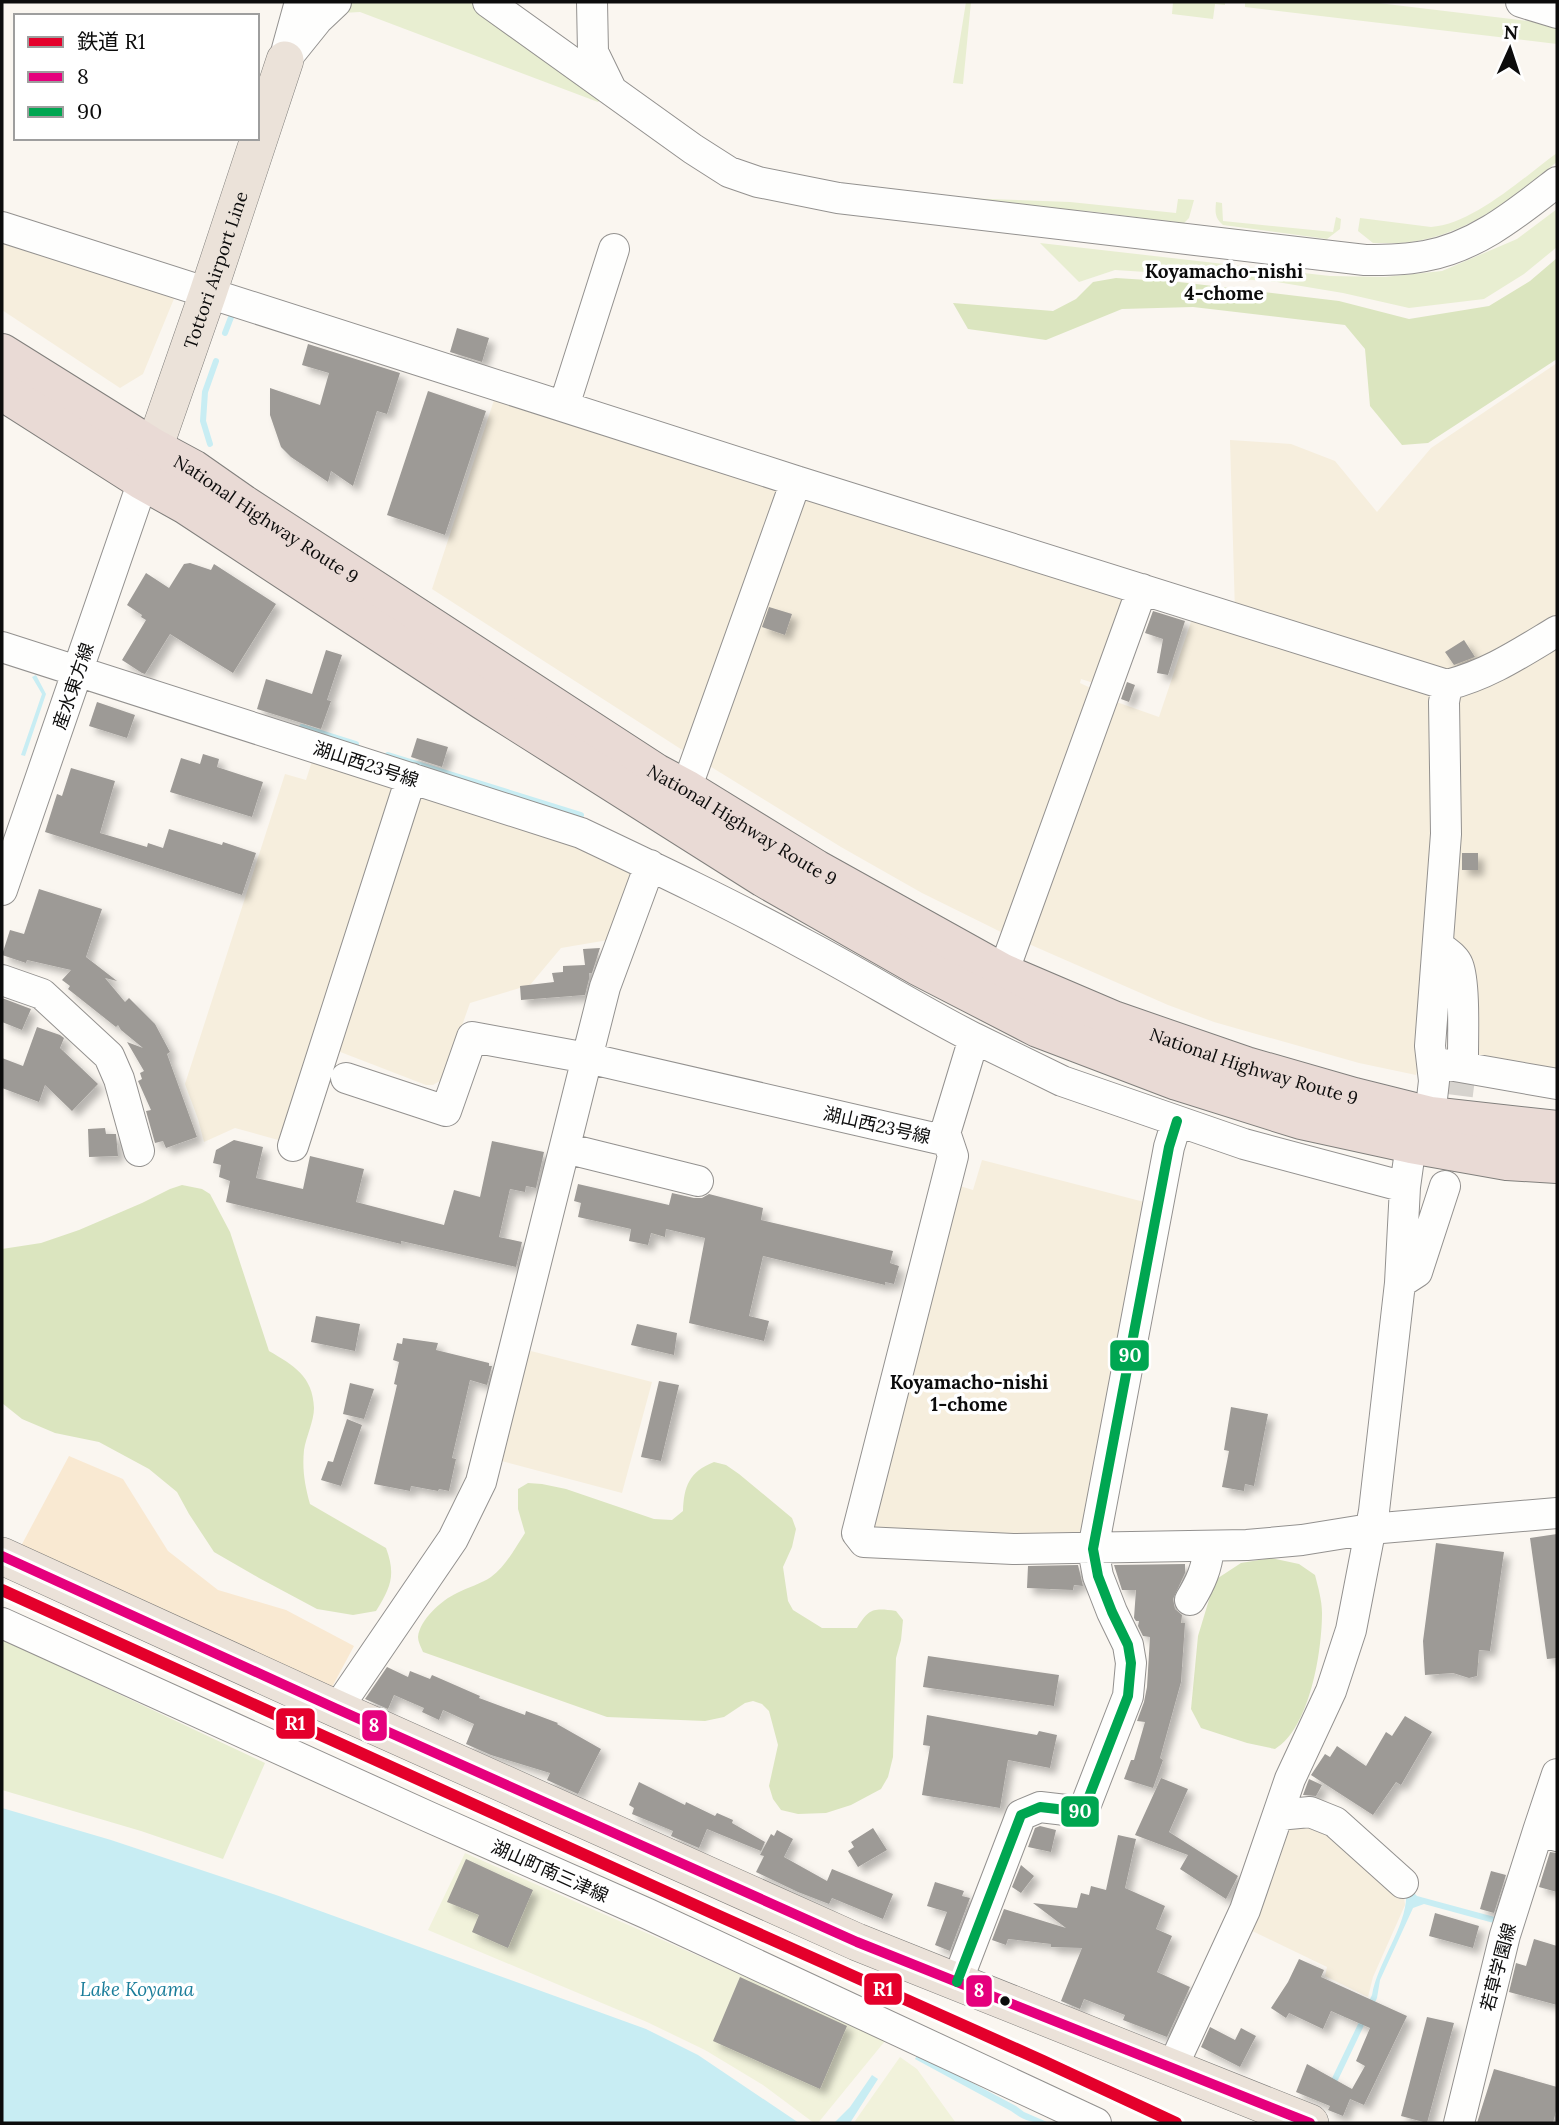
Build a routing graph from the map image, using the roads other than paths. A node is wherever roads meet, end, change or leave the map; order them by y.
1 (300, 2) edge
2 (336, 2) edge
3 (488, 2) edge
4 (592, 2) edge
5 (1521, 2) edge
6 (1557, 12) edge
7 (285, 60) junction
8 (612, 91) junction
9 (259, 139) edge
10 (259, 140) edge
11 (1557, 182) edge
12 (2, 227) edge
13 (614, 249) dead end
14 (208, 293) junction
15 (2, 353) edge
16 (2, 391) edge
17 (564, 406) junction
18 (148, 465) junction
19 (796, 481) junction
20 (1142, 589) junction
21 (1557, 631) edge
22 (2, 647) edge
23 (78, 670) junction
24 (1447, 685) junction
25 (411, 778) junction
26 (686, 789) junction
27 (650, 865) junction
28 (2, 890) edge
29 (1438, 946) junction
30 (1003, 973) junction
31 (2, 980) edge
32 (974, 1038) junction
33 (1463, 1055) tunnel mouth
34 (587, 1058) junction
35 (1432, 1062) junction
36 (346, 1078) dead end
37 (1557, 1084) edge
38 (1177, 1121) junction
39 (1420, 1130) junction
40 (1557, 1130) edge
41 (945, 1132) junction
42 (293, 1146) dead end
43 (565, 1148) junction
44 (139, 1151) dead end
45 (1557, 1164) edge
46 (698, 1181) dead end
47 (1446, 1186) dead end
48 (1405, 1187) junction
49 (1400, 1283) junction
50 (1557, 1513) edge
51 (1370, 1529) junction
52 (1209, 1547) junction
53 (1093, 1549) junction
54 (2, 1556) edge
55 (1190, 1600) dead end
56 (2, 1623) edge
57 (337, 1709) junction
58 (1557, 1774) edge
59 (1278, 1815) junction
60 (1548, 1833) edge
61 (1403, 1883) dead end
62 (957, 1982) junction
63 (1172, 2068) junction
64 (1096, 2123) edge
65 (1310, 2123) edge
66 (1459, 2123) edge

1 - 7 street
2 - 7 street
3 - 8 street
4 - 8 street
5 - 6 street
7 - 9 main road, Tottori Airport Line
8 - 11 street
10 - 14 main road, Tottori Airport Line
12 - 14 street
13 - 17 street
14 - 17 street
14 - 18 main road, Tottori Airport Line
15 - 18 highway, National Highway Route 9
16 - 18 highway, National Highway Route 9
17 - 19 street
18 - 23 street, 産水東方線
18 - 26 highway, National Highway Route 9
18 - 39 highway, National Highway Route 9
19 - 20 street
19 - 26 street
20 - 24 street
20 - 30 street
21 - 24 street
22 - 23 street, 湖山西23号線
23 - 25 street, 湖山西23号線
23 - 28 street, 産水東方線
24 - 29 street
25 - 27 street, 湖山西23号線
25 - 42 street
26 - 30 highway, National Highway Route 9
27 - 32 street, 湖山西23号線
27 - 34 street
29 - 33 street
29 - 35 street
30 - 39 highway, National Highway Route 9
31 - 44 street
32 - 38 street
32 - 41 street, 湖山西23号線
34 - 36 street
34 - 41 street, 湖山西23号線
34 - 43 street
35 - 37 street
35 - 39 street
38 - 48 street
38 - 53 street
39 - 40 highway, National Highway Route 9
39 - 45 highway, National Highway Route 9
39 - 48 street
41 - 53 street
43 - 46 street
43 - 57 street
47 - 49 street
48 - 49 street
49 - 51 street
50 - 51 street
51 - 52 street
51 - 59 street
52 - 53 street
52 - 55 street
53 - 62 street
54 - 57 main road
56 - 64 street, 湖山町南三津線
57 - 62 main road
58 - 60 street, 若草学園線
59 - 61 street
59 - 63 street
60 - 66 street, 若草学園線
62 - 63 main road
63 - 65 main road

